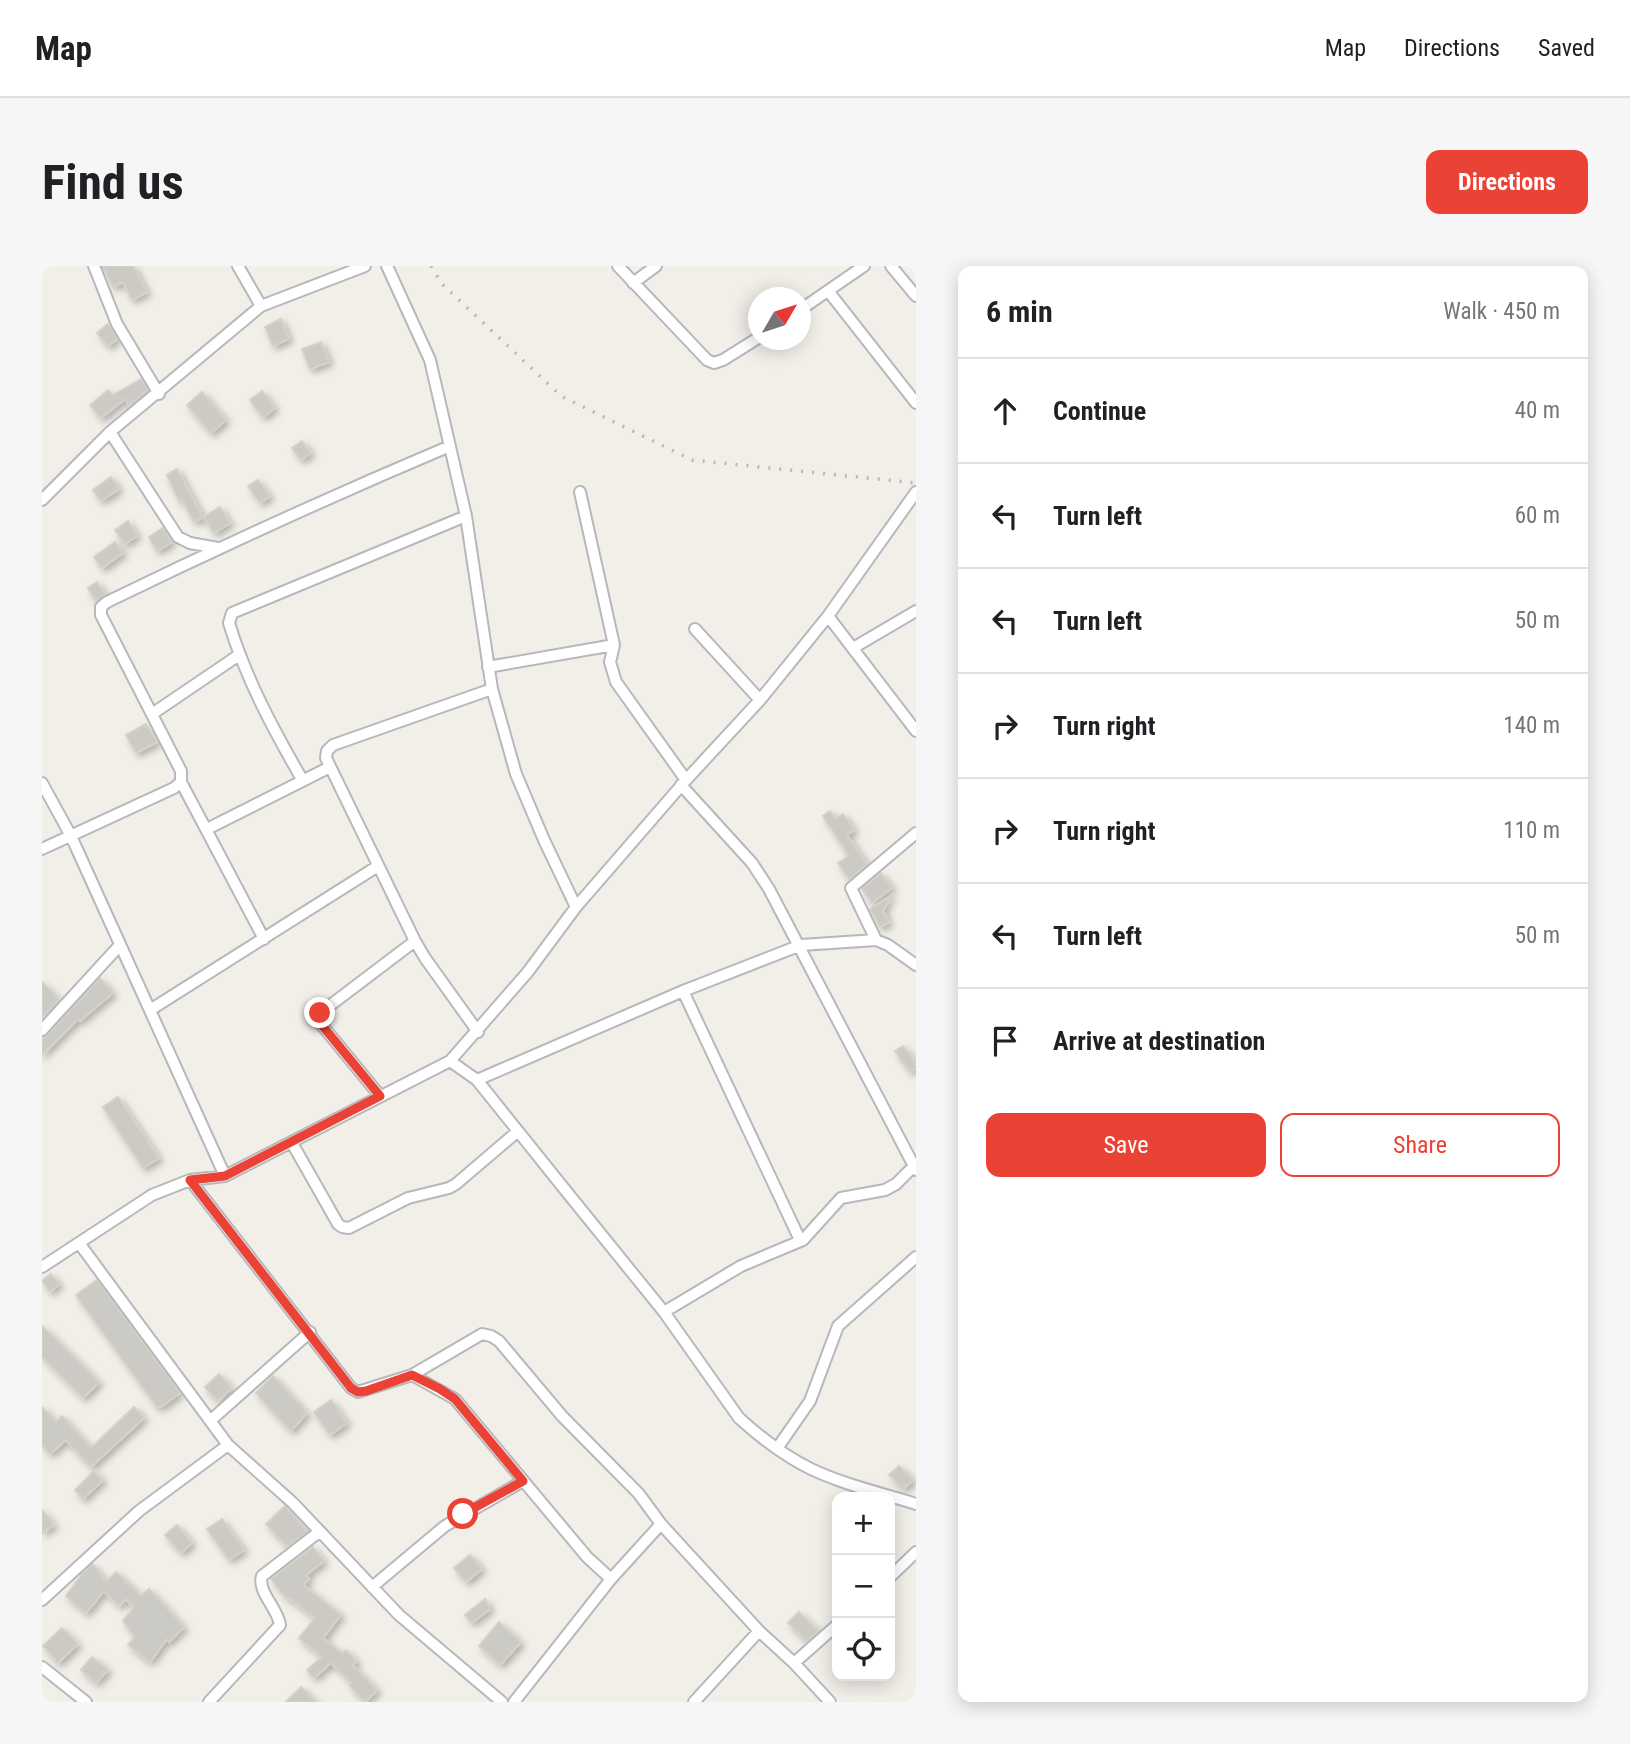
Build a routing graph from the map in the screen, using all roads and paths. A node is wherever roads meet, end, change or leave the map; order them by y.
1 (94, 266) edge
2 (238, 266) edge
3 (365, 266) edge
4 (387, 266) edge
5 (618, 266) edge
6 (656, 266) edge
7 (864, 266) edge
8 (891, 266) edge
9 (634, 283) junction
10 (829, 292) junction
11 (916, 296) edge
12 (811, 303) edge
13 (261, 306) junction
14 (748, 344) edge
15 (159, 394) junction
16 (916, 403) edge
17 (110, 432) junction
18 (450, 446) junction
19 (580, 492) dead end
20 (916, 492) edge
21 (42, 500) edge
22 (912, 503) edge
23 (466, 516) junction
24 (218, 548) junction
25 (916, 611) edge
26 (828, 616) junction
27 (695, 629) dead end
28 (614, 645) junction
29 (853, 648) junction
30 (239, 655) junction
31 (488, 667) junction
32 (492, 689) junction
33 (760, 700) junction
34 (152, 714) junction
35 (916, 732) edge
36 (330, 767) junction
37 (303, 781) junction
38 (181, 782) junction
39 (683, 782) junction
40 (42, 783) edge
41 (206, 829) junction
42 (916, 833) edge
43 (71, 836) junction
44 (42, 849) edge
45 (378, 866) junction
46 (576, 906) junction
47 (264, 939) junction
48 (876, 940) junction
49 (415, 941) junction
50 (120, 945) junction
51 (800, 946) junction
52 (916, 965) edge
53 (683, 991) junction
54 (150, 1010) junction
55 (42, 1030) edge
56 (478, 1031) junction
57 (450, 1061) junction
58 (477, 1080) junction
59 (380, 1096) junction
60 (518, 1131) junction
61 (292, 1143) junction
62 (915, 1169) edge
63 (225, 1176) junction
64 (190, 1180) junction
65 (800, 1240) junction
66 (79, 1243) junction
67 (916, 1256) edge
68 (42, 1267) edge
69 (664, 1312) junction
70 (310, 1332) junction
71 (412, 1375) junction
72 (210, 1421) junction
73 (228, 1445) junction
74 (778, 1447) junction
75 (523, 1481) junction
76 (916, 1504) edge
77 (661, 1524) junction
78 (319, 1532) junction
79 (916, 1552) edge
80 (895, 1572) edge
81 (611, 1579) junction
82 (372, 1587) junction
83 (42, 1600) edge
84 (832, 1630) edge
85 (759, 1631) junction
86 (794, 1664) junction
87 (42, 1667) edge
88 (86, 1702) edge
89 (209, 1702) edge
90 (502, 1702) edge
91 (514, 1702) edge
92 (694, 1702) edge
93 (830, 1702) edge

1 - 15 street
2 - 13 street
3 - 13 street
4 - 18 street
5 - 9 street
6 - 9 street
7 - 10 street
8 - 11 street
9 - 14 street
10 - 12 street
10 - 16 street
13 - 15 street
15 - 17 street
17 - 21 street
17 - 24 street
18 - 23 street
18 - 24 street
19 - 28 street
20 - 22 street
22 - 26 street
23 - 30 street
23 - 31 street
24 - 34 street
25 - 29 street
26 - 29 street
26 - 33 street
27 - 33 street
28 - 31 street
28 - 39 street
29 - 35 street
30 - 34 street
30 - 37 street
31 - 32 street
32 - 36 street
32 - 46 street
33 - 39 street
34 - 38 street
36 - 37 street
36 - 45 street
37 - 41 street
38 - 41 street
38 - 43 street
39 - 46 street
39 - 51 street
40 - 43 street
41 - 47 street
42 - 48 street
43 - 44 street
43 - 50 street
45 - 47 street
45 - 49 street
46 - 56 street
47 - 54 street
48 - 51 street
48 - 52 street
49 - 56 street
49 - 59 street
50 - 54 street
50 - 55 street
51 - 53 street
51 - 62 street
53 - 58 street
53 - 65 street
54 - 63 street
56 - 57 street
57 - 58 street
57 - 59 street
58 - 60 street
59 - 61 street
60 - 61 street
60 - 69 street
61 - 63 street
62 - 65 street
63 - 64 street
64 - 66 street
64 - 70 street
65 - 69 street
66 - 68 street
66 - 72 street
67 - 74 street
69 - 74 street
70 - 71 street
70 - 72 street
71 - 75 street
71 - 77 street
72 - 73 street
73 - 78 street
73 - 83 street
74 - 76 street
75 - 81 street
75 - 82 street
77 - 81 street
77 - 85 street
78 - 82 street
78 - 89 street
79 - 80 street
81 - 91 street
82 - 90 street
84 - 86 street
85 - 86 street
85 - 92 street
86 - 93 street
87 - 88 street

